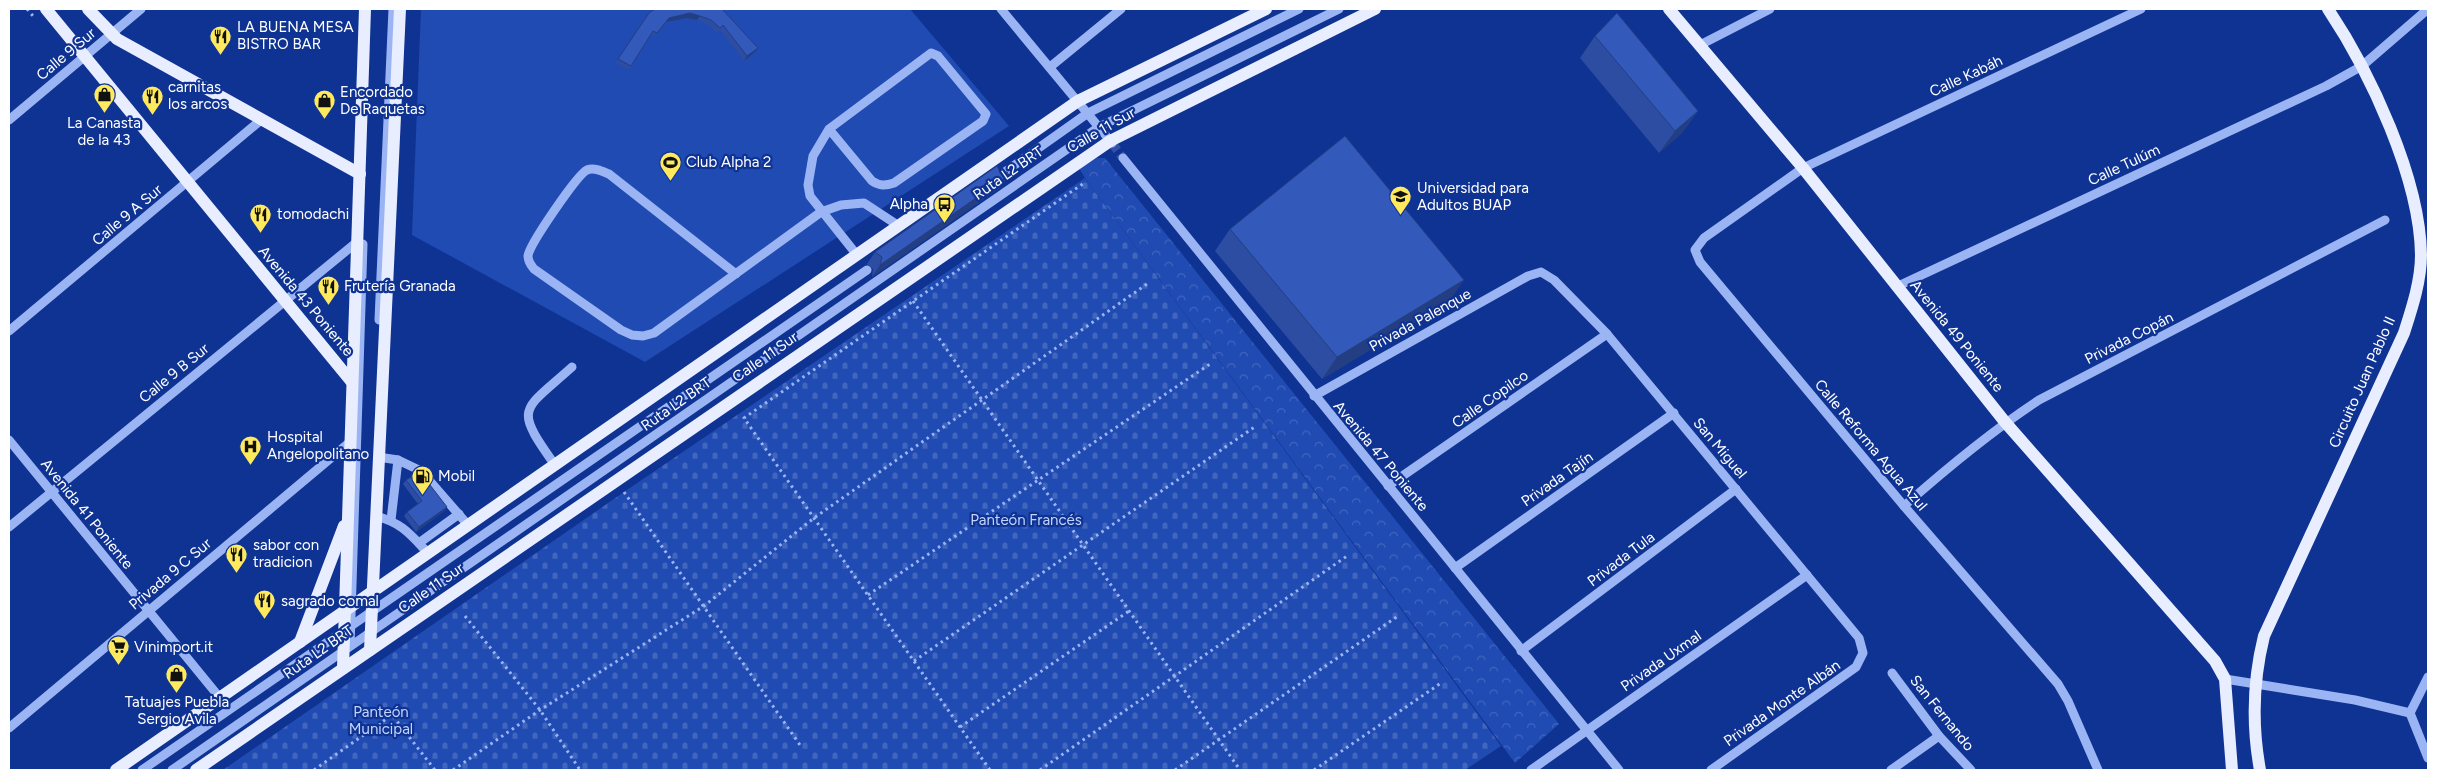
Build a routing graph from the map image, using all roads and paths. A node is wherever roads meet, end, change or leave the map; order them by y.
1 (46, 9) edge
2 (88, 9) edge
3 (141, 9) edge
4 (365, 9) edge
5 (371, 9) edge
6 (393, 9) edge
7 (400, 9) edge
8 (1001, 9) edge
9 (1121, 9) edge
10 (1266, 9) edge
11 (1299, 9) edge
12 (1339, 9) edge
13 (1374, 9) edge
14 (1669, 9) edge
15 (1770, 9) edge
16 (2141, 9) edge
17 (2328, 9) edge
18 (2428, 9) edge
19 (111, 35) junction
20 (1700, 45) junction
21 (85, 57) junction
22 (2362, 66) junction
23 (1050, 67) junction
24 (1078, 101) junction
25 (1088, 113) junction
26 (9, 120) edge
27 (262, 120) junction
28 (1099, 127) junction
29 (829, 129) junction
30 (1111, 142) junction
31 (1123, 158) tunnel mouth
32 (1803, 168) junction
33 (360, 174) junction
34 (995, 179) edge
35 (187, 183) junction
36 (1084, 183) dead end
37 (821, 212) junction
38 (2385, 220) dead end
39 (899, 226) junction
40 (357, 242) junction
41 (857, 255) junction
42 (867, 270) dead end
43 (1541, 272) joint
44 (736, 274) junction
45 (1147, 284) dead end
46 (1896, 287) junction
47 (913, 301) junction
48 (284, 302) junction
49 (9, 331) edge
50 (1608, 334) junction
51 (1210, 364) dead end
52 (572, 366) dead end
53 (351, 381) junction
54 (1314, 396) junction
55 (982, 400) junction
56 (1674, 413) junction
57 (2005, 422) junction
58 (1256, 426) dead end
59 (9, 440) edge
60 (350, 442) junction
61 (378, 456) junction
62 (398, 460) junction
63 (554, 466) junction
64 (1038, 480) junction
65 (1388, 486) junction
66 (1736, 489) junction
67 (50, 492) junction
68 (624, 492) dead end
69 (1904, 506) junction
70 (459, 514) junction
71 (348, 516) junction
72 (376, 516) junction
73 (814, 518) junction
74 (390, 520) junction
75 (468, 525) junction
76 (9, 527) edge
77 (419, 543) junction
78 (1083, 545) junction
79 (428, 553) junction
80 (1346, 556) dead end
81 (1455, 568) junction
82 (1807, 575) junction
83 (370, 593) junction
84 (868, 595) junction
85 (704, 606) junction
86 (348, 608) junction
87 (148, 611) junction
88 (1129, 611) junction
89 (369, 613) junction
90 (465, 616) dead end
91 (1398, 616) dead end
92 (347, 627) junction
93 (367, 635) junction
94 (300, 642) junction
95 (347, 649) junction
96 (370, 650) junction
97 (1522, 651) junction
98 (1863, 653) joint
99 (914, 661) junction
100 (343, 668) junction
101 (1892, 673) dead end
102 (1174, 676) junction
103 (2428, 677) edge
104 (2225, 679) junction
105 (2256, 682) junction
106 (1441, 683) dead end
107 (220, 698) junction
108 (540, 710) junction
109 (2410, 714) junction
110 (960, 727) junction
111 (9, 728) edge
112 (1587, 730) junction
113 (1939, 736) junction
114 (1219, 740) junction
115 (800, 745) dead end
116 (2428, 758) edge
117 (116, 770) edge
118 (142, 770) edge
119 (172, 770) edge
120 (196, 770) edge
121 (314, 770) edge
122 (435, 770) edge
123 (453, 770) edge
124 (580, 770) edge
125 (990, 770) edge
126 (1040, 770) edge
127 (1175, 770) edge
128 (1240, 770) edge
129 (1314, 770) edge
130 (1531, 770) edge
131 (1619, 770) edge
132 (1711, 770) edge
133 (1891, 770) edge
134 (1971, 770) edge
135 (2098, 770) edge
136 (2232, 770) edge
137 (2260, 770) edge

1 - 21 main road, Avenida 43 Poniente
2 - 19 main road
3 - 19 street, Calle 9 Sur
4 - 33 main road
5 - 86 street
6 - 83 street
7 - 61 main road
8 - 23 street
9 - 23 street
10 - 24 main road, Calle 11 Sur
11 - 25 street, Ruta L2 BRT
12 - 28 street, Ruta L2 BRT
13 - 30 main road, Calle 11 Sur
14 - 20 main road, Avenida 49 Poniente
15 - 20 street
16 - 32 street, Calle Kabáh
17 - 22 main road, Circuito Juan Pablo II
18 - 22 street, Calle Tulúm
19 - 21 street, Calle 9 Sur
19 - 27 main road
20 - 32 main road, Avenida 49 Poniente
21 - 26 street, Calle 9 Sur
21 - 35 main road, Avenida 43 Poniente
22 - 46 street, Calle Tulúm
22 - 105 main road, Circuito Juan Pablo II
23 - 24 street
24 - 25 street
24 - 39 main road, Calle 11 Sur
25 - 28 street
25 - 34 street, Ruta L2 BRT
27 - 33 main road
27 - 35 street, Calle 9 A Sur
28 - 30 street
28 - 93 street, Ruta L2 BRT
29 - 29 street
29 - 37 street
30 - 96 main road, Calle 11 Sur
31 - 54 street, Avenida 47 Poniente
32 - 46 main road, Avenida 49 Poniente
32 - 69 street, Calle Reforma Agua Azul
33 - 40 main road
35 - 48 main road, Avenida 43 Poniente
35 - 49 street, Calle 9 A Sur
36 - 47 path
37 - 39 street
37 - 41 street
37 - 44 street
38 - 57 street, Privada Copán
39 - 41 main road, Calle 11 Sur
40 - 48 street, Calle 9 B Sur
40 - 53 main road
41 - 63 main road, Calle 11 Sur
42 - 89 street, Ruta L2 BRT
43 - 50 street, San Miguel
43 - 54 street, Privada Palenque
44 - 44 street
45 - 55 path
46 - 57 main road, Avenida 49 Poniente
47 - 55 path
47 - 73 path
48 - 53 main road, Avenida 43 Poniente
48 - 67 street, Calle 9 B Sur
50 - 56 street, San Miguel
50 - 65 street, Calle Copilco
51 - 64 path
52 - 63 street
53 - 60 main road
54 - 65 street, Avenida 47 Poniente
55 - 64 path
55 - 73 path
56 - 66 street, San Miguel
56 - 81 street, Privada Tajín
57 - 69 street, Privada Copán
57 - 104 main road, Avenida 49 Poniente
58 - 78 path
59 - 67 street, Avenida 41 Poniente
60 - 71 main road
60 - 87 street, Privada 9 C Sur
61 - 62 street
61 - 72 main road
62 - 70 street
62 - 74 street
63 - 75 main road, Calle 11 Sur
64 - 78 path
64 - 84 path
65 - 81 street, Avenida 47 Poniente
66 - 82 street, San Miguel
66 - 97 street, Privada Tula
67 - 76 street, Calle 9 B Sur
67 - 87 street, Avenida 41 Poniente
68 - 85 path
69 - 135 street, Calle Reforma Agua Azul
70 - 75 street
70 - 77 street
71 - 86 main road
71 - 94 main road
72 - 74 street
72 - 83 main road
73 - 84 path
73 - 85 path
74 - 77 street
75 - 79 main road, Calle 11 Sur
77 - 79 street
78 - 88 path
78 - 99 path
79 - 83 main road, Calle 11 Sur
80 - 102 path
81 - 97 street, Avenida 47 Poniente
82 - 98 street, San Miguel
82 - 112 street, Privada Uxmal
83 - 86 main road, Calle 11 Sur
83 - 89 main road
84 - 99 path
85 - 108 path
85 - 115 path
86 - 92 main road
86 - 94 main road, Calle 11 Sur
87 - 107 street, Avenida 41 Poniente
87 - 111 street, Privada 9 C Sur
88 - 102 path
88 - 110 path
89 - 92 street, Ruta L2 BRT
89 - 93 main road
90 - 108 path
91 - 114 path
92 - 95 main road
92 - 118 street, Ruta L2 BRT
93 - 95 street, Ruta L2 BRT
93 - 96 main road
94 - 107 main road, Calle 11 Sur
95 - 100 main road
95 - 119 street, Ruta L2 BRT
96 - 100 main road, Calle 11 Sur
97 - 112 street, Avenida 47 Poniente
98 - 132 street, Privada Monte Albán
99 - 110 path
100 - 120 main road, Calle 11 Sur
101 - 113 street, San Fernando
102 - 114 path
102 - 126 path
103 - 109 street
104 - 105 street
104 - 136 main road
105 - 109 street
105 - 137 main road, Circuito Juan Pablo II
106 - 129 path
107 - 117 main road, Calle 11 Sur
108 - 123 path
108 - 124 path
109 - 116 street
110 - 125 path
112 - 130 street, Privada Uxmal
112 - 131 street, Avenida 47 Poniente
113 - 133 street
113 - 134 street, San Fernando
114 - 127 path
114 - 128 path
121 - 122 path

